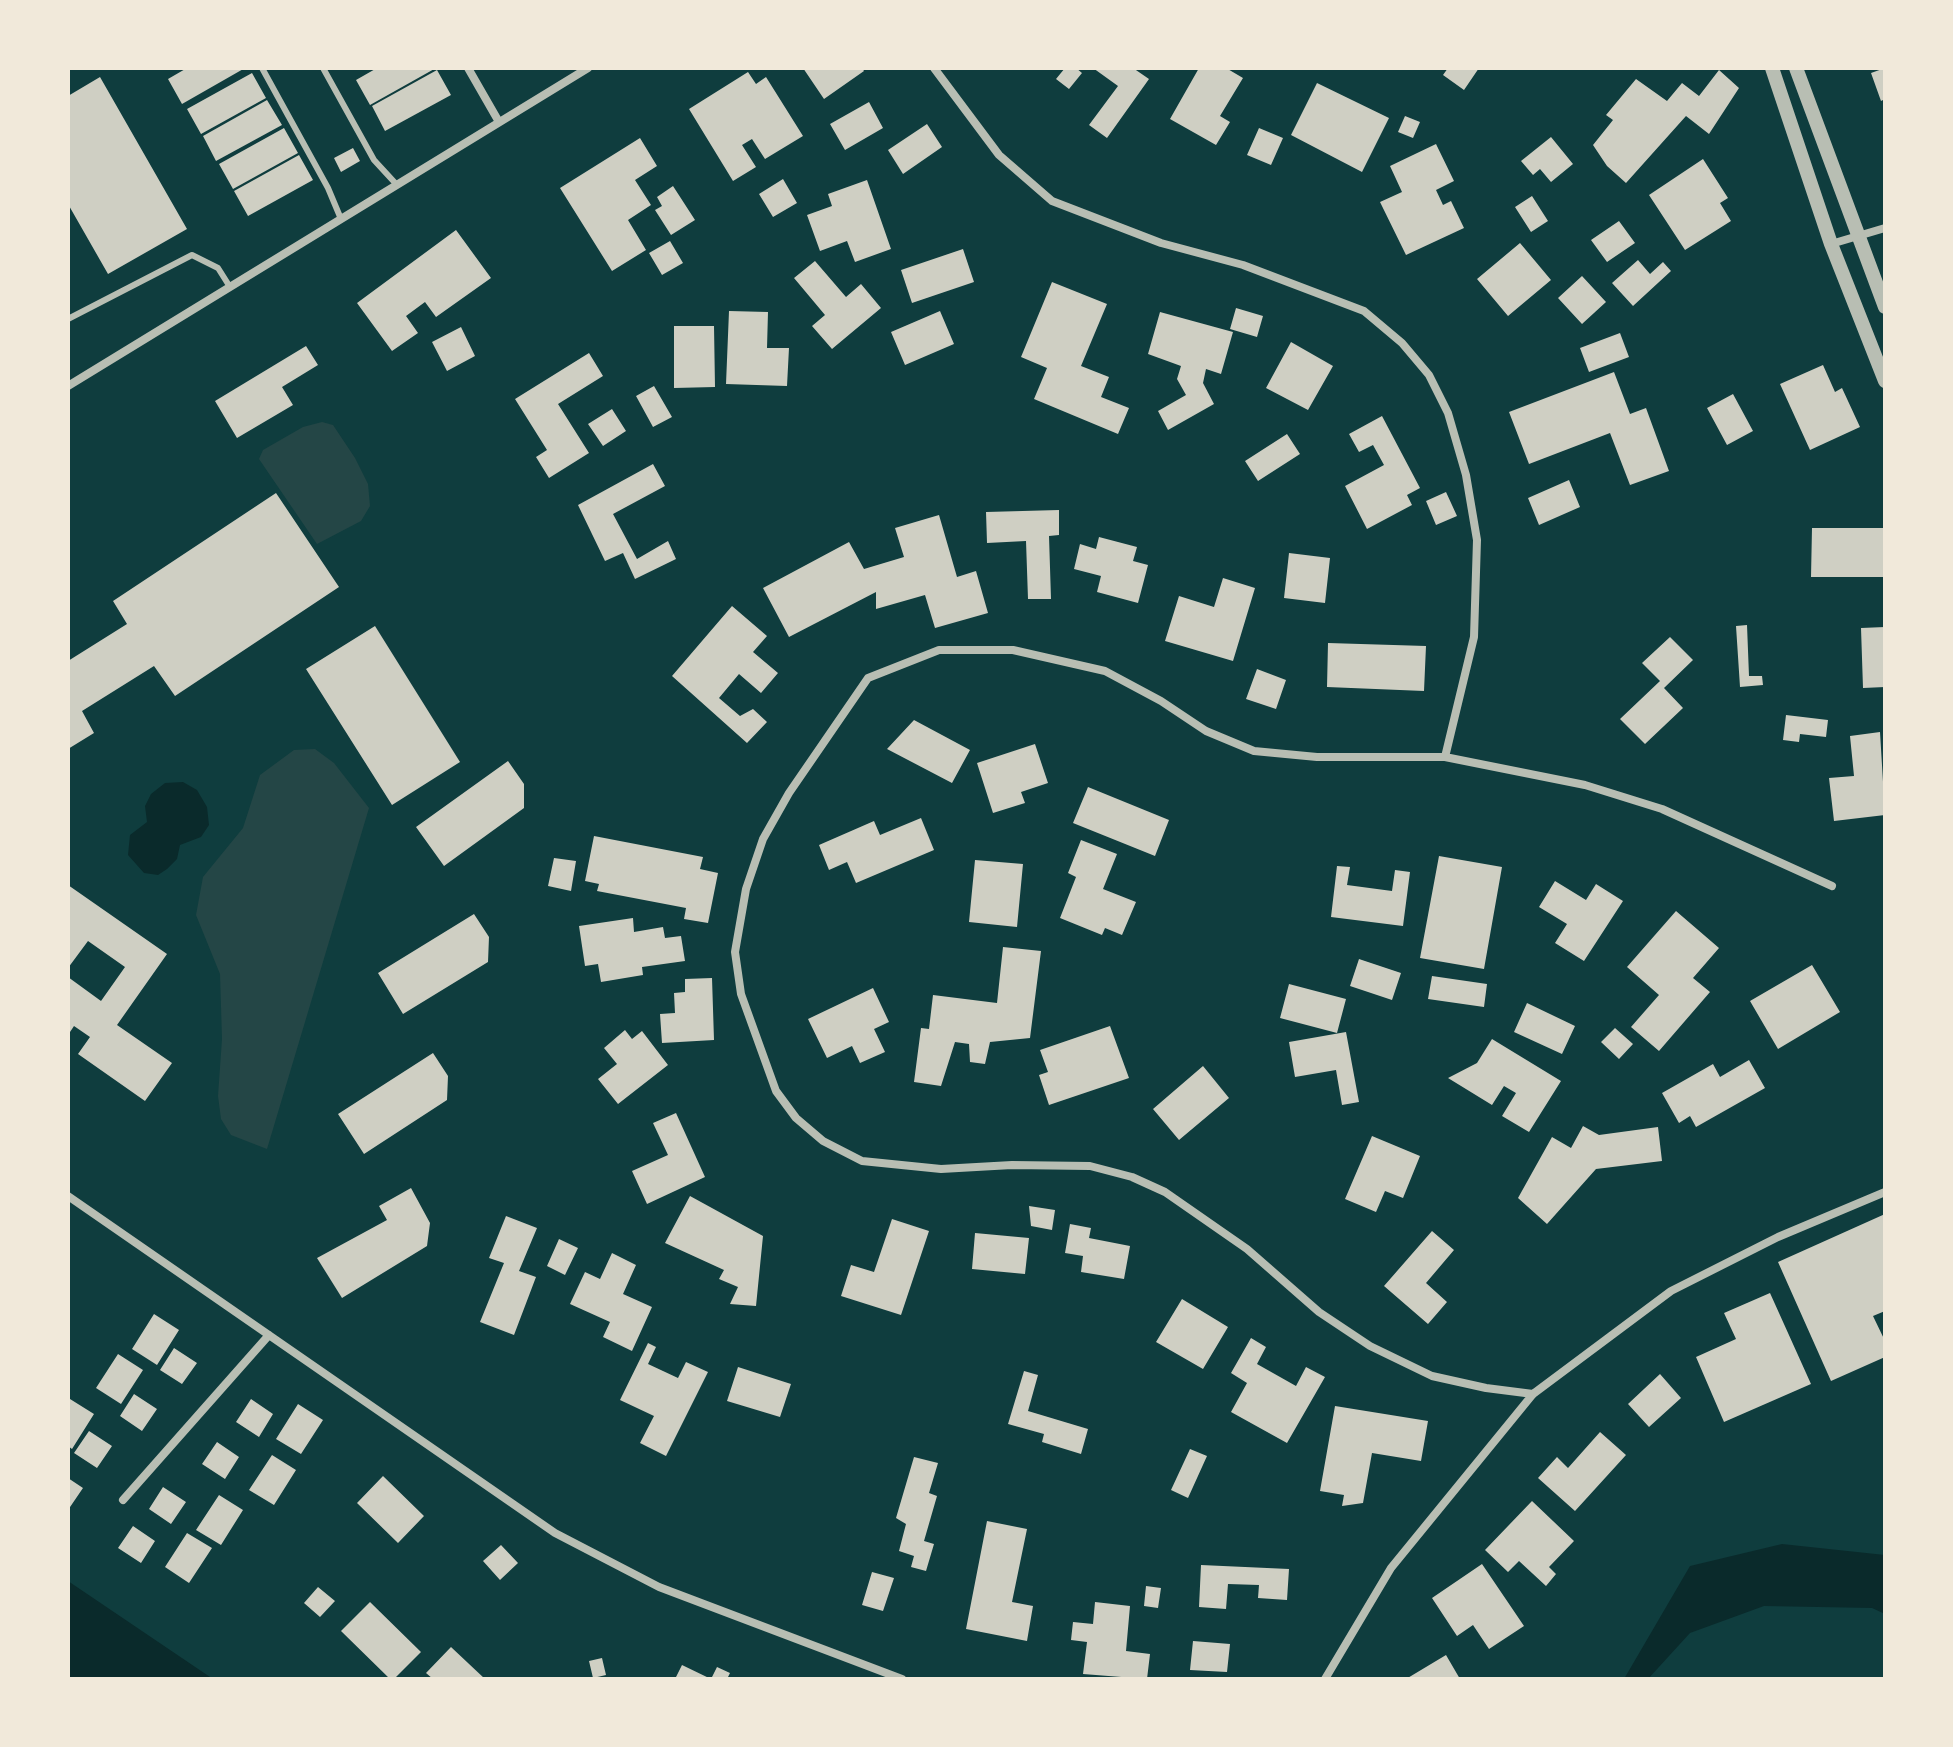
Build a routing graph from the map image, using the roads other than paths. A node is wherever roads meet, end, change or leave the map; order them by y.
1 (262, 68) edge
2 (323, 68) edge
3 (468, 68) edge
4 (588, 68) edge
5 (934, 68) edge
6 (1772, 68) edge
7 (1796, 68) edge
8 (499, 122) junction
9 (397, 185) junction
10 (341, 219) junction
11 (1885, 228) edge
12 (1860, 234) junction
13 (1831, 244) junction
14 (230, 287) junction
15 (1885, 307) edge
16 (68, 319) edge
17 (1885, 381) edge
18 (68, 386) edge
19 (1445, 757) junction
20 (1832, 886) dead end
21 (1885, 1192) edge
22 (68, 1196) edge
23 (269, 1335) junction
24 (1533, 1394) junction
25 (123, 1500) dead end
26 (902, 1679) edge
27 (1325, 1679) edge

1 - 10 lane
2 - 9 lane
3 - 8 street
4 - 8 street
5 - 19 street
6 - 13 street
7 - 12 street
8 - 9 street
9 - 10 street
10 - 14 street
11 - 12 street
12 - 13 street
12 - 15 street
13 - 17 street
14 - 16 lane
14 - 18 street
19 - 20 street
19 - 24 street
21 - 24 street
22 - 23 street
23 - 25 street
23 - 26 street
24 - 27 street

